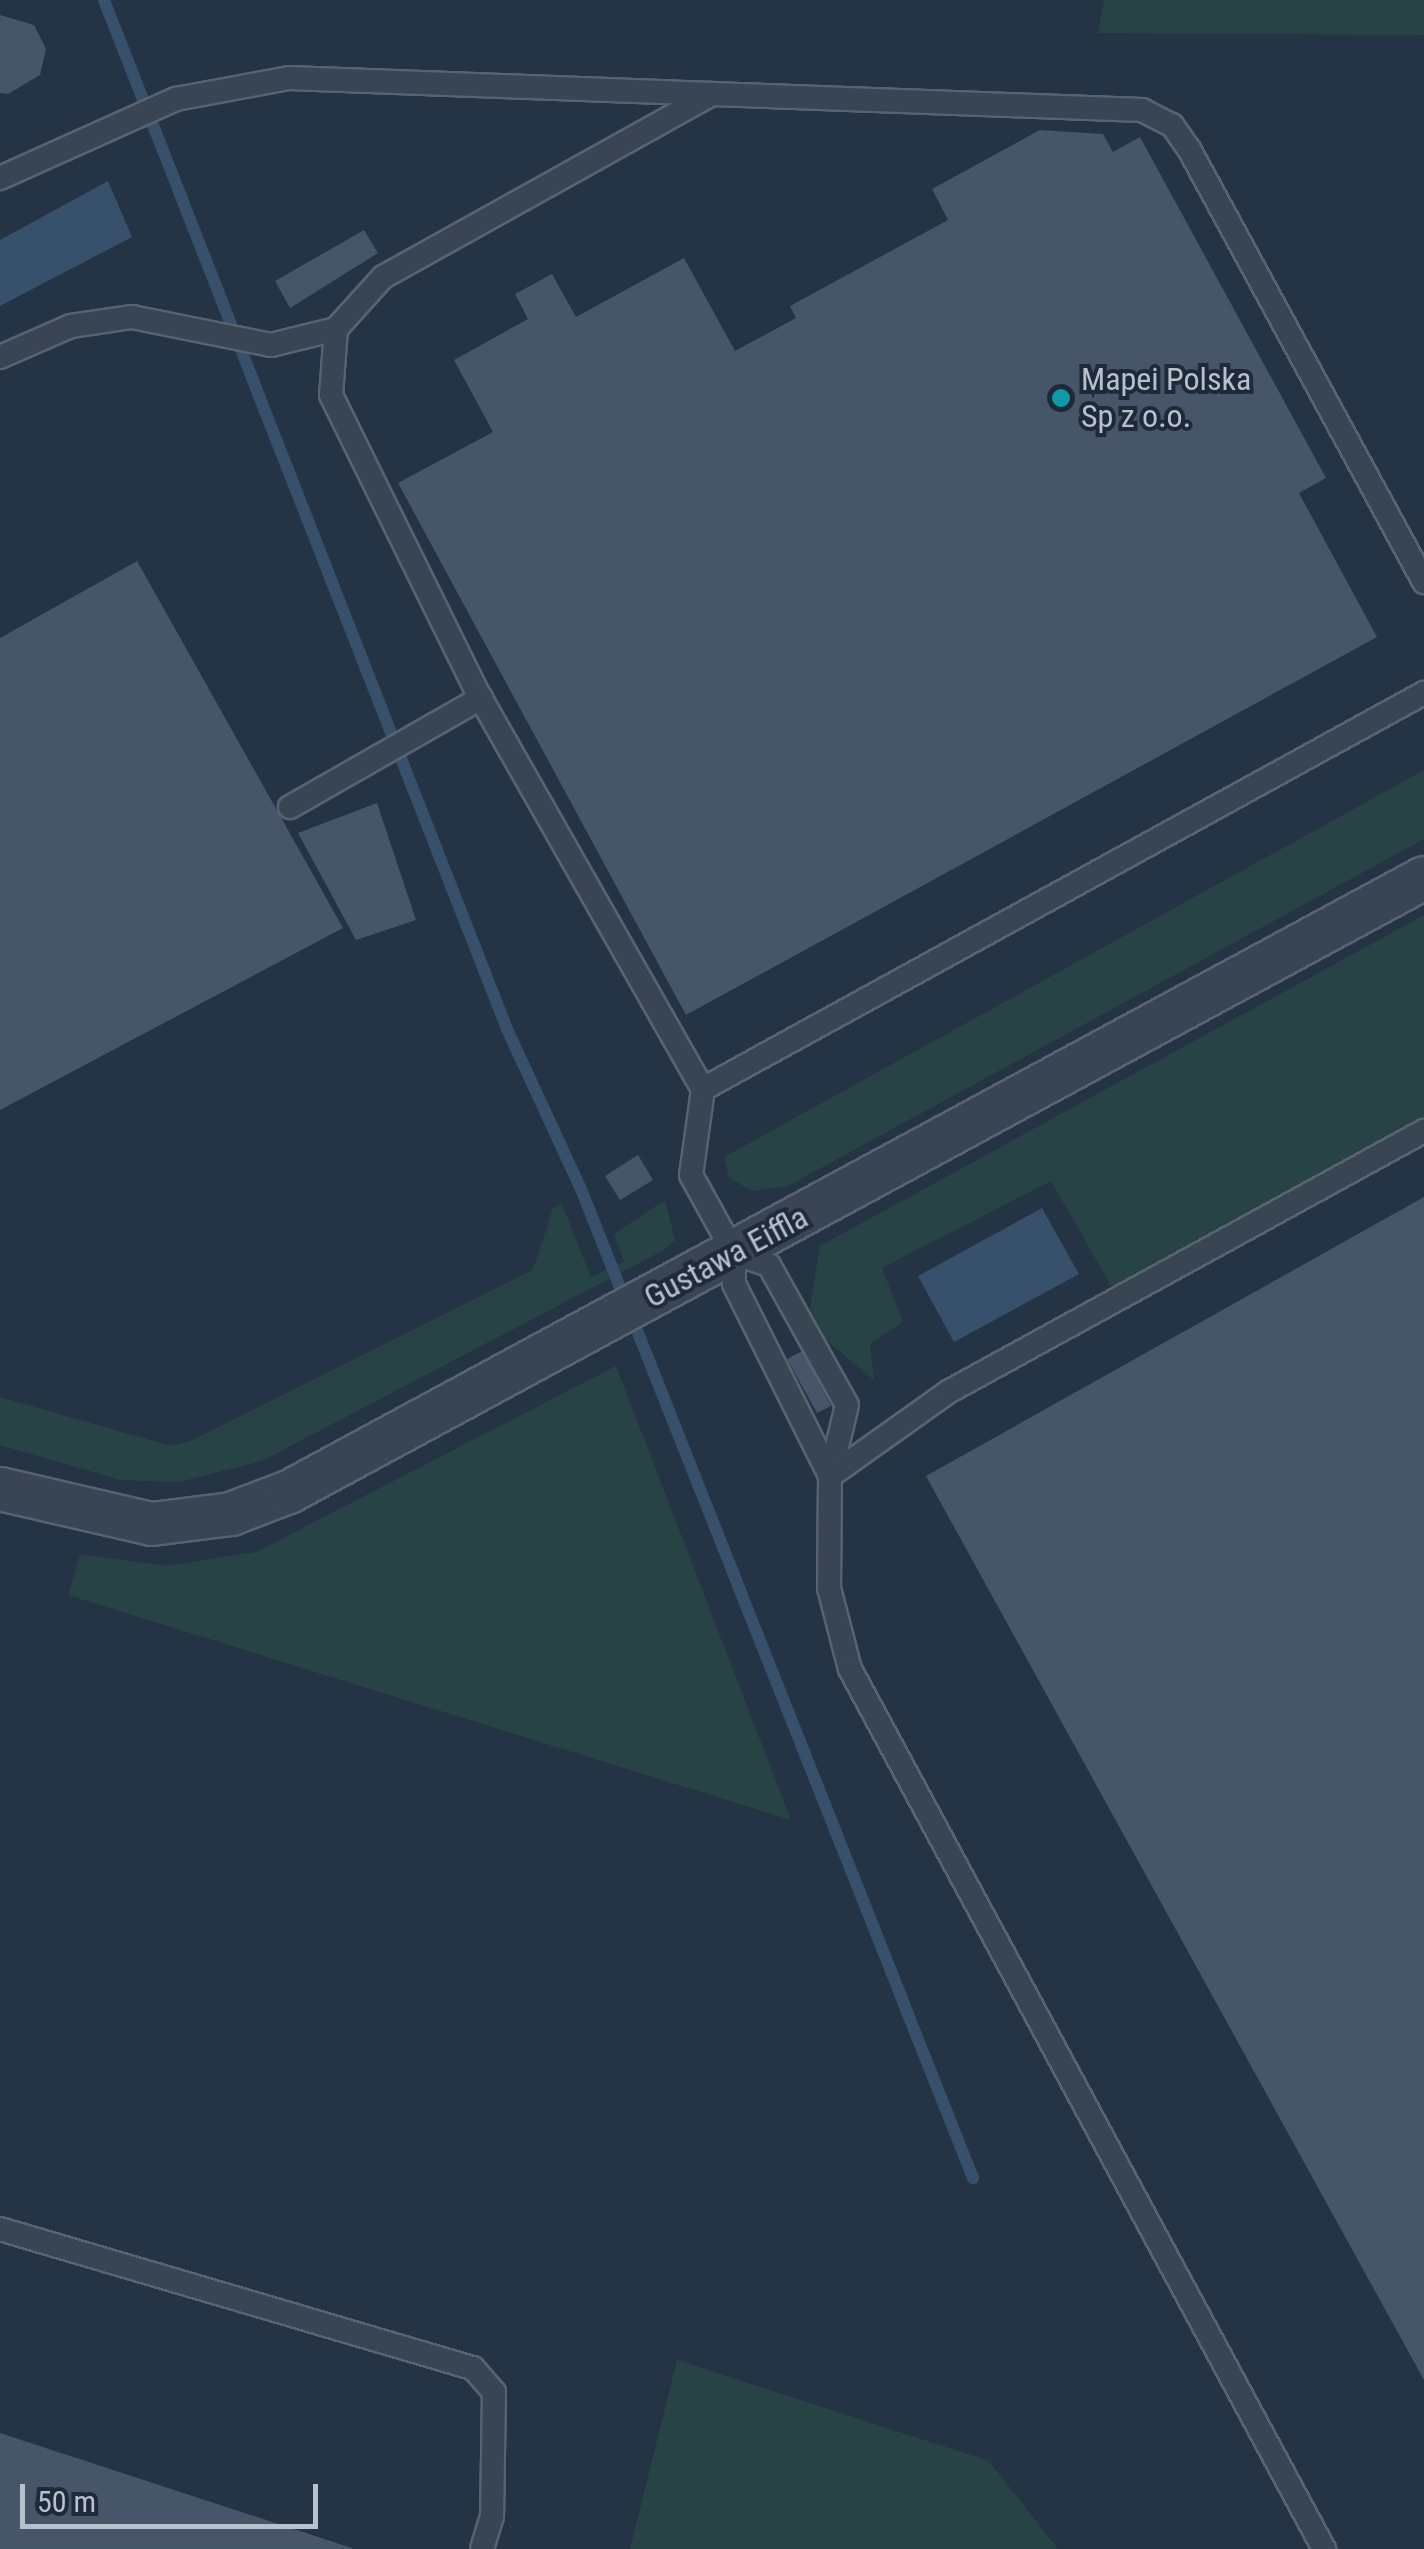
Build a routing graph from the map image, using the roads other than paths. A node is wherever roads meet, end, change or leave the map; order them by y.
1 (712, 94) junction
2 (0, 178) edge
3 (336, 330) junction
4 (0, 357) edge
5 (1424, 582) edge
6 (1424, 693) edge
7 (481, 698) junction
8 (290, 807) dead end
9 (1424, 878) edge
10 (703, 1088) junction
11 (1424, 1131) edge
12 (734, 1252) junction
13 (830, 1476) junction
14 (0, 1489) edge
15 (0, 2229) edge
16 (482, 2549) edge
17 (1324, 2549) edge

1 - 2 lane
1 - 3 lane
1 - 5 lane
3 - 4 lane
3 - 7 lane
6 - 10 lane
7 - 8 lane
7 - 10 lane
9 - 12 street, Gustawa Eiffla
10 - 12 lane
11 - 13 lane
12 - 13 lane
12 - 13 lane
12 - 14 street, Gustawa Eiffla
13 - 17 lane
15 - 16 lane

